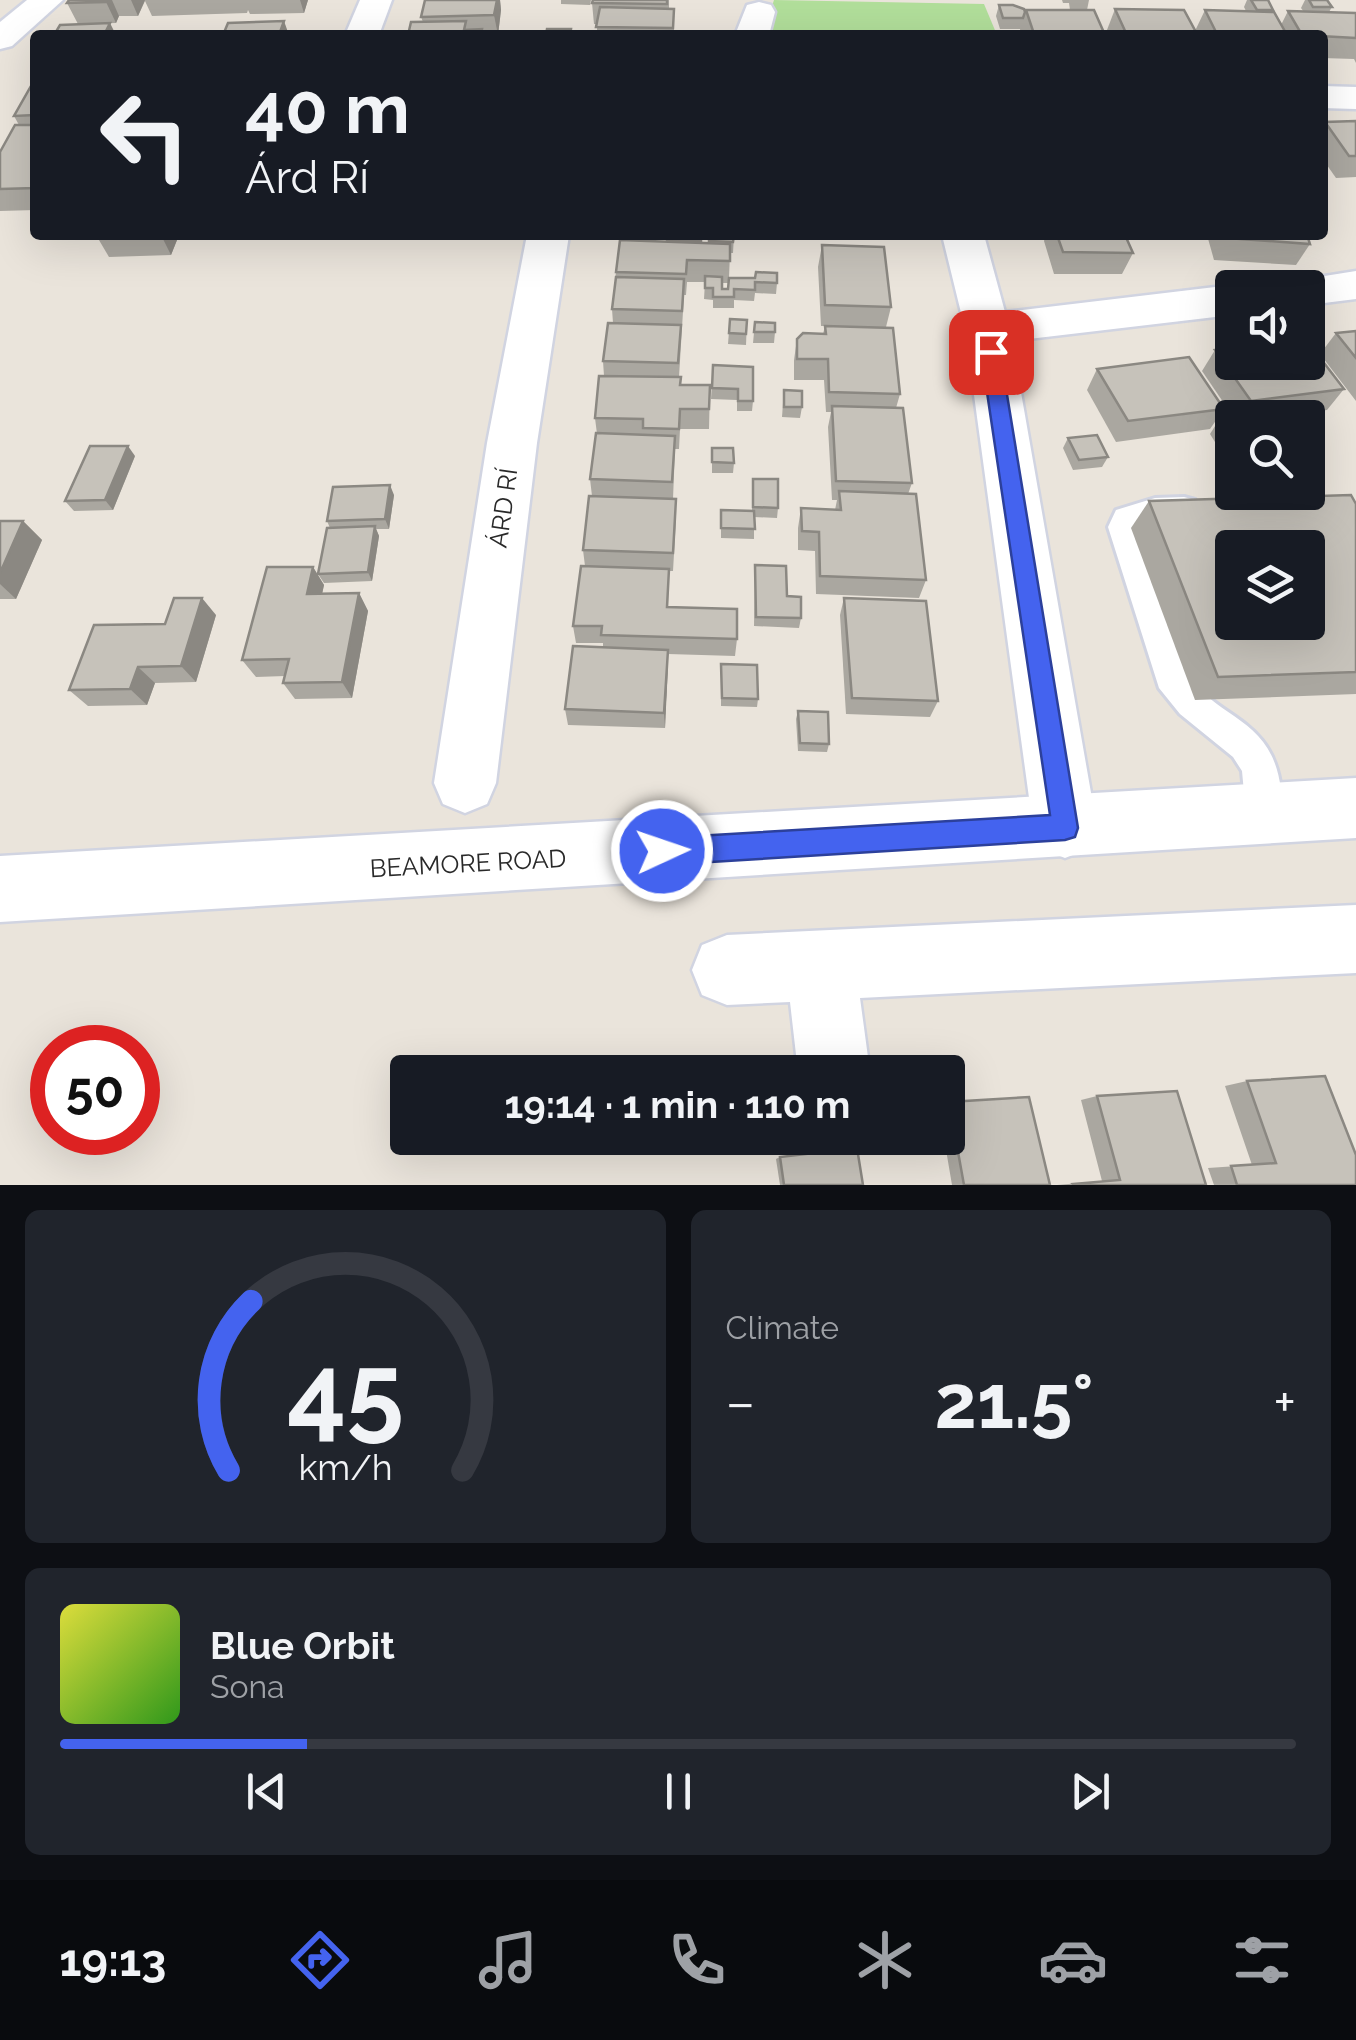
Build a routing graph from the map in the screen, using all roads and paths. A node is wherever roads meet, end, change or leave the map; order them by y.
1 (48, 0) edge
2 (376, 0) edge
3 (364, 30) edge
4 (0, 40) edge
5 (1328, 97) edge
6 (1356, 98) edge
7 (547, 240) edge
8 (964, 240) edge
9 (1356, 285) edge
10 (1325, 289) edge
11 (1215, 302) edge
12 (987, 330) junction
13 (1215, 509) edge
14 (466, 783) dead end
15 (1356, 808) edge
16 (1265, 814) junction
17 (1065, 828) junction
18 (0, 889) edge
19 (1356, 939) edge
20 (821, 966) junction
21 (727, 970) dead end
22 (832, 1055) edge

1 - 4 street
2 - 3 street
5 - 6 street
7 - 14 street, ÁRD RÍ
8 - 12 street
9 - 10 street
11 - 12 street
12 - 17 street
13 - 16 lane
15 - 16 street, BEAMORE ROAD
16 - 17 street, BEAMORE ROAD
17 - 18 street, BEAMORE ROAD
19 - 20 street
20 - 21 street
20 - 22 street

